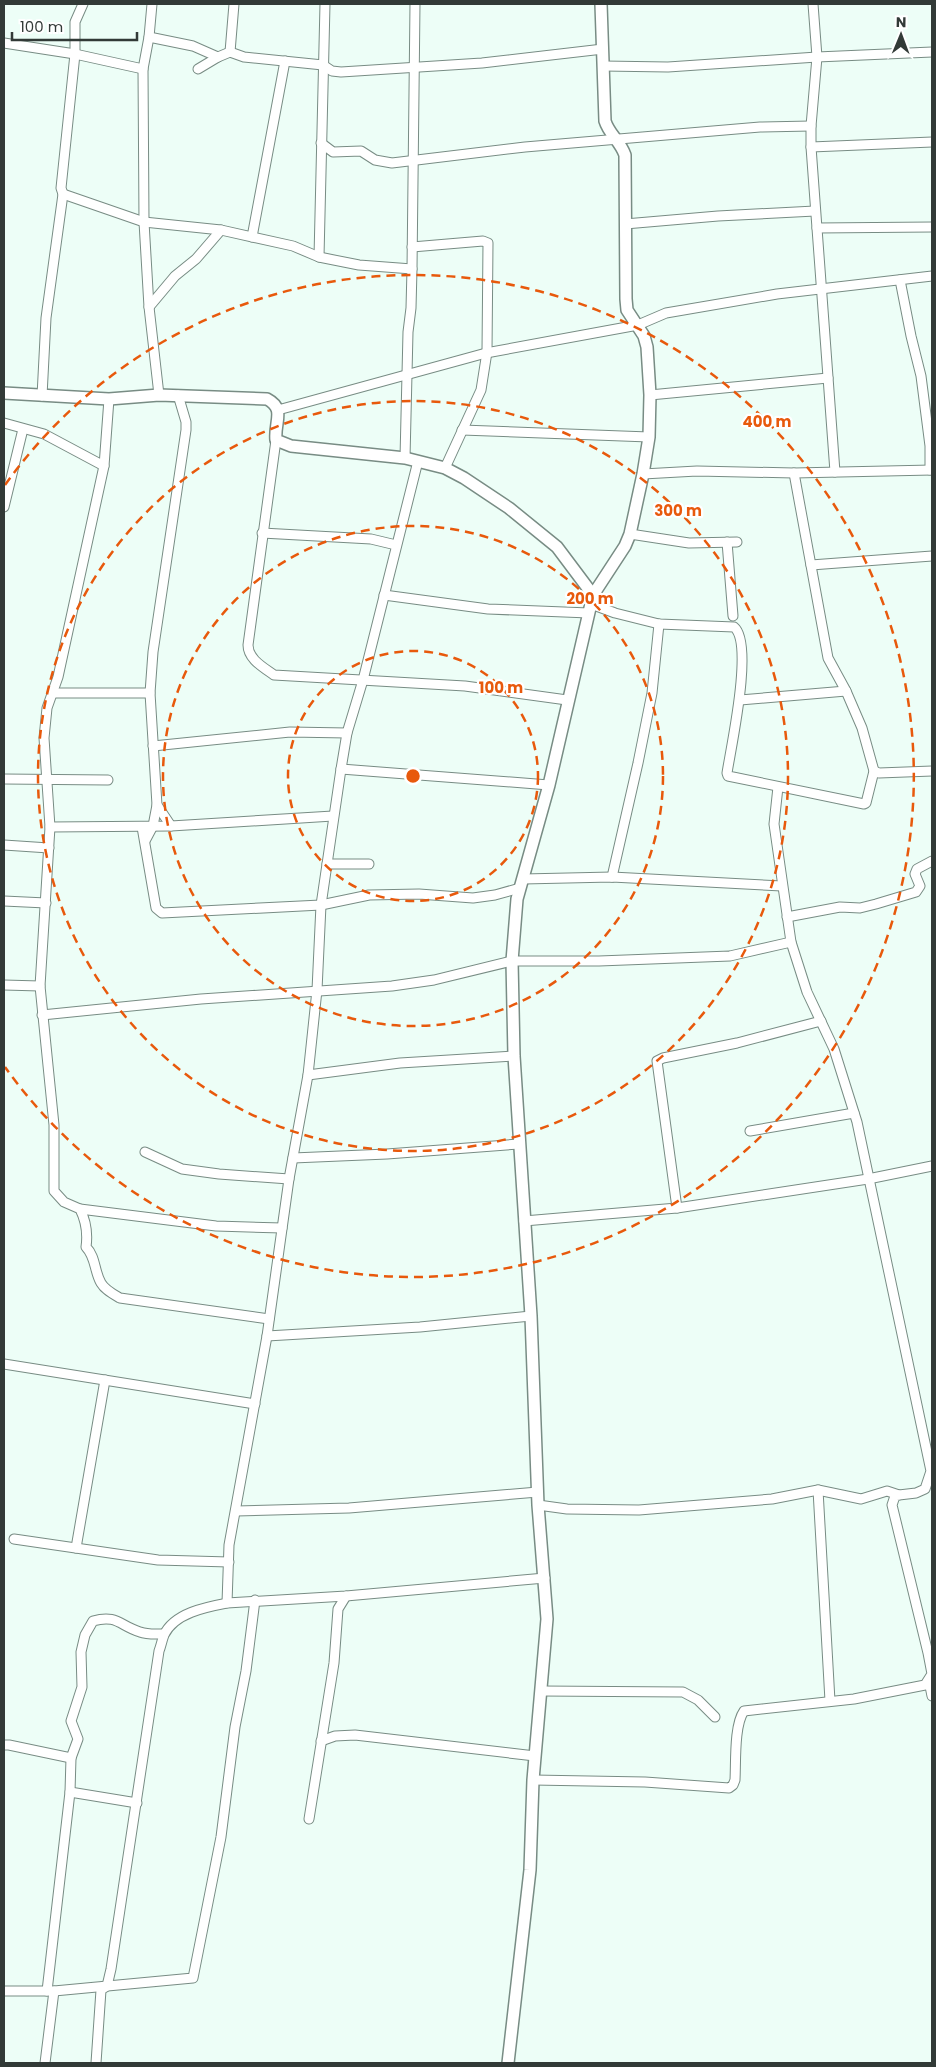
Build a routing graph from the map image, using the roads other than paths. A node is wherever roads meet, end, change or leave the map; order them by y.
1 (83, 4) edge
2 (152, 4) edge
3 (234, 4) edge
4 (325, 4) edge
5 (415, 4) edge
6 (601, 4) edge
7 (813, 4) edge
8 (149, 37) junction
9 (4, 43) edge
10 (603, 49) junction
11 (230, 52) junction
12 (932, 52) edge
13 (75, 54) junction
14 (218, 56) junction
15 (816, 57) junction
16 (285, 61) junction
17 (323, 65) junction
18 (603, 66) junction
19 (415, 68) junction
20 (143, 69) junction
21 (198, 69) dead end
22 (811, 126) junction
23 (618, 140) junction
24 (932, 142) edge
25 (321, 143) junction
26 (811, 147) junction
27 (413, 160) junction
28 (64, 194) junction
29 (816, 212) junction
30 (144, 222) junction
31 (625, 224) junction
32 (932, 227) edge
33 (817, 228) junction
34 (221, 230) junction
35 (252, 237) junction
36 (412, 247) junction
37 (319, 257) junction
38 (412, 269) junction
39 (932, 276) edge
40 (900, 280) junction
41 (822, 290) junction
42 (149, 307) junction
43 (638, 325) junction
44 (486, 353) junction
45 (406, 376) junction
46 (828, 378) junction
47 (4, 393) edge
48 (159, 395) junction
49 (178, 395) junction
50 (650, 395) junction
51 (42, 396) junction
52 (109, 400) junction
53 (278, 410) junction
54 (4, 423) edge
55 (23, 429) junction
56 (462, 430) junction
57 (649, 437) junction
58 (276, 440) junction
59 (405, 458) junction
60 (418, 461) junction
61 (104, 466) junction
62 (444, 468) junction
63 (931, 470) edge
64 (835, 472) junction
65 (794, 473) junction
66 (643, 474) junction
67 (4, 507) edge
68 (262, 533) junction
69 (630, 534) junction
70 (726, 542) junction
71 (737, 542) dead end
72 (396, 545) junction
73 (932, 556) edge
74 (811, 565) junction
75 (384, 595) junction
76 (591, 604) junction
77 (734, 616) dead end
78 (659, 624) junction
79 (363, 680) junction
80 (846, 691) junction
81 (52, 692) junction
82 (150, 693) junction
83 (567, 700) junction
84 (740, 700) junction
85 (346, 733) junction
86 (153, 746) junction
87 (341, 769) junction
88 (874, 771) junction
89 (932, 771) edge
90 (4, 779) edge
91 (46, 779) junction
92 (108, 780) dead end
93 (549, 785) junction
94 (778, 787) junction
95 (157, 805) junction
96 (333, 816) junction
97 (153, 826) junction
98 (171, 826) junction
99 (50, 827) junction
100 (142, 827) junction
101 (145, 841) junction
102 (4, 845) edge
103 (49, 848) junction
104 (932, 861) edge
105 (327, 864) junction
106 (370, 864) dead end
107 (612, 877) junction
108 (522, 884) junction
109 (782, 886) junction
110 (4, 901) edge
111 (46, 903) junction
112 (322, 905) junction
113 (787, 917) junction
114 (790, 942) junction
115 (512, 961) junction
116 (4, 985) edge
117 (40, 986) junction
118 (317, 990) junction
119 (42, 1015) junction
120 (821, 1021) junction
121 (514, 1056) junction
122 (308, 1075) junction
123 (854, 1113) junction
124 (750, 1131) dead end
125 (519, 1144) junction
126 (146, 1152) dead end
127 (293, 1158) junction
128 (932, 1166) edge
129 (289, 1179) junction
130 (868, 1179) junction
131 (677, 1208) junction
132 (80, 1209) junction
133 (524, 1221) junction
134 (282, 1228) junction
135 (531, 1316) junction
136 (269, 1319) junction
137 (266, 1336) junction
138 (4, 1364) edge
139 (105, 1380) junction
140 (255, 1404) junction
141 (818, 1490) junction
142 (928, 1490) edge
143 (538, 1492) junction
144 (899, 1495) junction
145 (538, 1505) junction
146 (236, 1511) junction
147 (14, 1539) dead end
148 (76, 1548) junction
149 (229, 1562) junction
150 (545, 1578) junction
151 (346, 1596) junction
152 (333, 1597) junction
153 (255, 1600) junction
154 (227, 1603) junction
155 (338, 1609) junction
156 (164, 1634) junction
157 (929, 1681) junction
158 (541, 1691) junction
159 (932, 1696) edge
160 (830, 1701) junction
161 (715, 1717) dead end
162 (321, 1741) junction
163 (4, 1746) edge
164 (535, 1756) junction
165 (71, 1758) junction
166 (533, 1780) junction
167 (70, 1792) junction
168 (137, 1803) junction
169 (308, 1819) dead end
170 (107, 1986) junction
171 (51, 1991) junction
172 (4, 1992) edge
173 (4, 2002) edge
174 (45, 2063) edge
175 (96, 2063) edge
176 (508, 2063) edge

1 - 13 street
2 - 8 street
3 - 11 street
4 - 17 street
5 - 19 street
6 - 10 street
7 - 15 street
8 - 14 street
8 - 20 street
9 - 13 street
10 - 18 street
10 - 19 street
11 - 14 street
11 - 16 street
12 - 15 street
13 - 20 street
13 - 28 street
14 - 21 street
15 - 18 street
15 - 22 street
16 - 17 street
16 - 35 street
17 - 19 street
17 - 25 street
18 - 23 street
19 - 27 street
20 - 30 street
22 - 23 street
22 - 26 street
23 - 27 street
23 - 31 street
24 - 26 street
25 - 27 street
25 - 37 street
26 - 29 street
27 - 36 street
28 - 30 street
28 - 51 street
29 - 31 street
29 - 33 street
30 - 34 street
30 - 42 street
31 - 43 street
32 - 33 street
33 - 41 street
34 - 35 street
34 - 42 street
35 - 37 street
36 - 38 street
36 - 44 street
37 - 38 street
38 - 45 street
39 - 40 street
40 - 41 street
40 - 63 street
41 - 43 street
41 - 46 street
42 - 48 street
43 - 44 street
43 - 50 street
44 - 45 street
44 - 56 street
45 - 53 street
45 - 59 street
46 - 50 street
46 - 64 street
47 - 51 street
48 - 49 street
48 - 52 street
49 - 53 street
49 - 82 street
50 - 57 street
51 - 52 street
52 - 61 street
53 - 58 street
54 - 55 street
55 - 61 street
55 - 67 street
56 - 57 street
56 - 62 street
57 - 66 street
58 - 59 street
58 - 68 street
59 - 60 street
60 - 62 street
60 - 72 street
61 - 81 street
62 - 76 street
63 - 64 street
64 - 65 street
65 - 66 street
65 - 74 street
66 - 69 street
68 - 72 street
68 - 79 street
69 - 70 street
69 - 76 street
70 - 71 street
70 - 77 street
72 - 75 street
73 - 74 street
74 - 80 street
75 - 76 street
75 - 79 street
76 - 78 street
76 - 83 street
78 - 84 street
78 - 107 street
79 - 83 street
79 - 85 street
80 - 84 street
80 - 88 street
81 - 82 street
81 - 91 street
82 - 86 street
83 - 93 street
84 - 94 street
85 - 86 street
85 - 87 street
86 - 95 street
87 - 93 street
87 - 96 street
88 - 89 street
88 - 94 street
90 - 91 street
91 - 92 street
91 - 99 street
93 - 108 street
94 - 109 street
95 - 97 street
95 - 98 street
96 - 98 street
96 - 105 street
97 - 98 street
97 - 100 street
97 - 101 street
99 - 100 street
99 - 103 street
100 - 101 street
101 - 112 street
102 - 103 street
103 - 111 street
104 - 113 street
105 - 106 street
105 - 112 street
107 - 108 street
107 - 109 street
108 - 112 street
108 - 115 street
109 - 113 street
110 - 111 street
111 - 117 street
112 - 118 street
113 - 114 street
114 - 115 street
114 - 120 street
115 - 118 street
115 - 121 street
116 - 117 street
117 - 119 street
118 - 119 street
118 - 122 street
119 - 132 street
120 - 123 street
120 - 131 street
121 - 122 street
121 - 125 street
122 - 127 street
123 - 124 street
123 - 130 street
125 - 127 street
125 - 133 street
126 - 129 street
127 - 129 street
128 - 130 street
129 - 134 street
130 - 131 street
130 - 142 street
131 - 133 street
132 - 134 street
132 - 136 street
133 - 135 street
134 - 136 street
135 - 137 street
135 - 143 street
136 - 137 street
137 - 140 street
138 - 139 street
139 - 140 street
139 - 148 street
140 - 146 street
141 - 144 street
141 - 145 street
141 - 160 street
142 - 144 street
143 - 145 street
143 - 146 street
144 - 157 street
145 - 150 street
146 - 149 street
147 - 148 street
148 - 149 street
149 - 154 street
150 - 151 street
150 - 158 street
151 - 152 street
151 - 155 street
152 - 153 street
152 - 155 street
153 - 154 street
153 - 170 street
154 - 156 street
155 - 162 street
156 - 165 street
156 - 168 street
157 - 159 street
157 - 160 street
158 - 161 street
158 - 164 street
160 - 166 street
162 - 164 street
162 - 169 street
163 - 165 street
164 - 166 street
165 - 167 street
166 - 176 street
167 - 168 street
167 - 171 street
168 - 170 street
170 - 171 street
170 - 175 street
171 - 172 street
171 - 174 street
172 - 173 street

